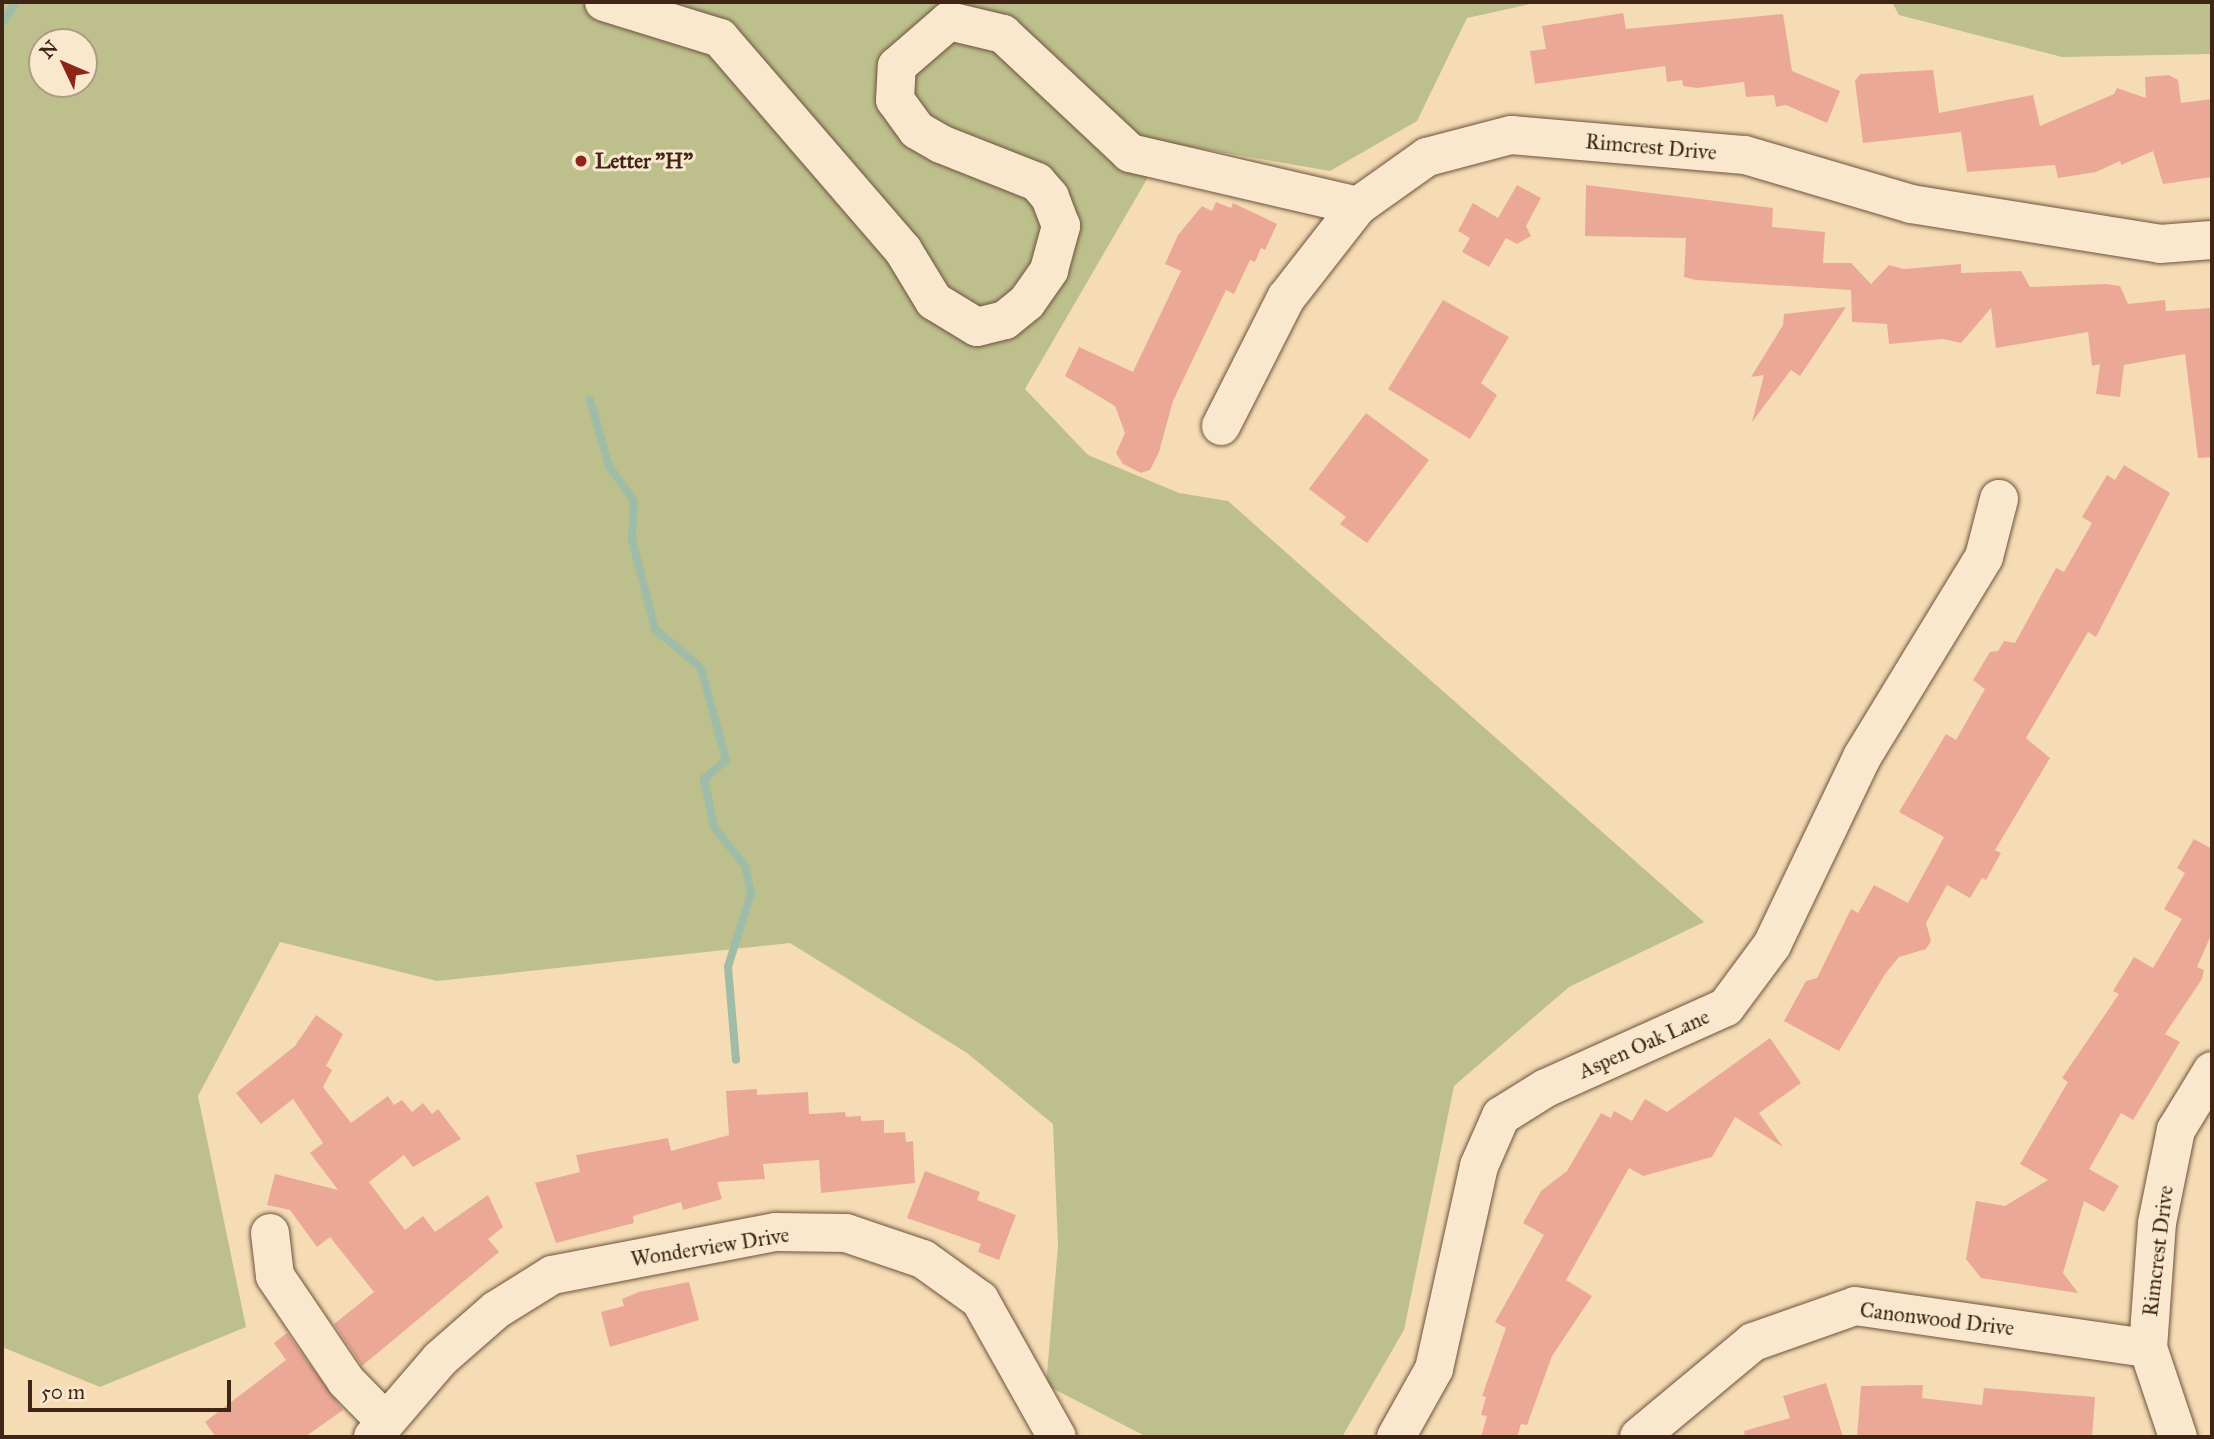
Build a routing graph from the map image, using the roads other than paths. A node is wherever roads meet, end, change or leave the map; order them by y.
1 (604, 2) edge
2 (1358, 206) junction
3 (2212, 240) edge
4 (1221, 426) dead end
5 (1999, 499) dead end
6 (2212, 1071) edge
7 (271, 1233) dead end
8 (2148, 1348) junction
9 (379, 1430) edge
10 (1057, 1437) edge
11 (1396, 1437) edge
12 (1639, 1437) edge
13 (2178, 1437) edge

1 - 2 street
2 - 3 street, Rimcrest Drive
2 - 4 street, Rimcrest Drive
5 - 11 street, Aspen Oak Lane
6 - 8 street, Rimcrest Drive
7 - 9 street
8 - 12 street, Canonwood Drive
8 - 13 street, Rimcrest Drive
9 - 10 street, Wonderview Drive

